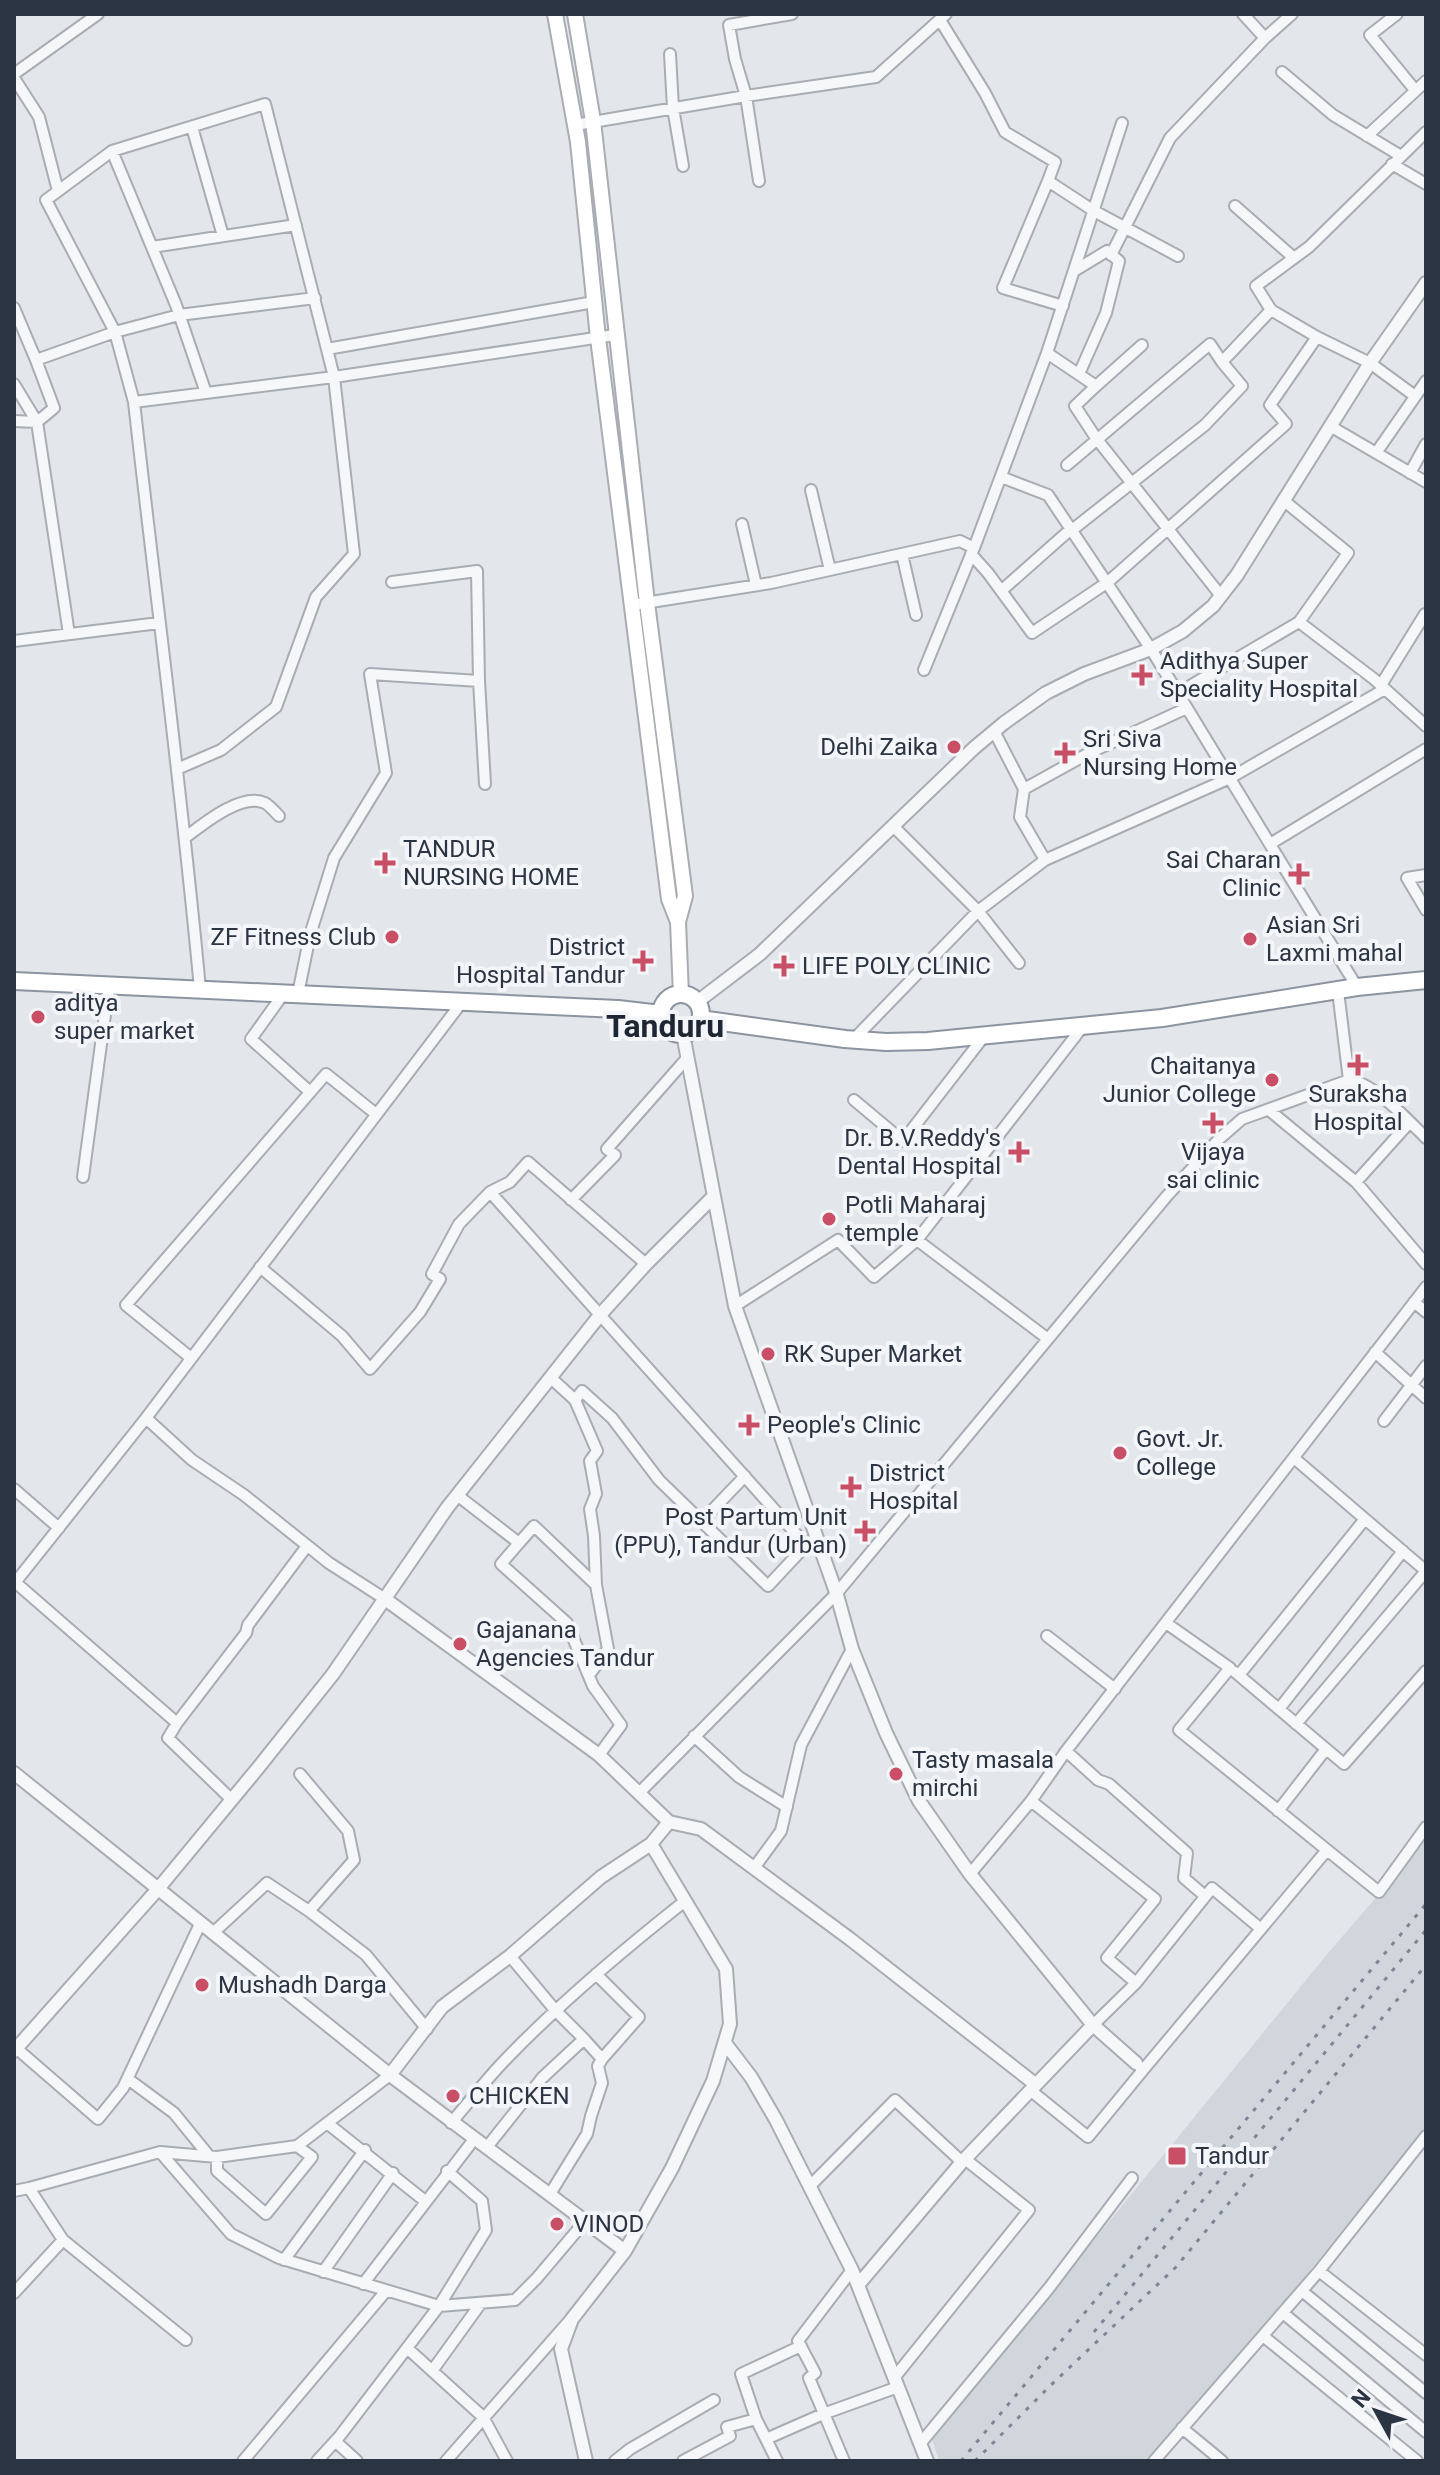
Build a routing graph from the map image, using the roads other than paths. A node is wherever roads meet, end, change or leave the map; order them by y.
1 (98, 14) edge
2 (555, 14) edge
3 (575, 14) edge
4 (792, 14) edge
5 (1243, 14) edge
6 (1292, 14) edge
7 (1397, 14) edge
8 (943, 17) edge
9 (731, 19) edge
10 (1265, 38) junction
11 (670, 54) dead end
12 (1282, 72) dead end
13 (14, 76) edge
14 (1426, 81) edge
15 (1415, 90) junction
16 (746, 96) junction
17 (673, 108) junction
18 (593, 121) junction
19 (1122, 123) dead end
20 (575, 125) junction
21 (192, 127) junction
22 (1426, 132) edge
23 (1367, 136) junction
24 (112, 151) junction
25 (1396, 160) junction
26 (683, 166) dead end
27 (759, 181) dead end
28 (1048, 181) junction
29 (1426, 184) edge
30 (58, 191) junction
31 (1235, 206) dead end
32 (1094, 211) junction
33 (296, 225) junction
34 (1124, 227) junction
35 (223, 236) junction
36 (152, 247) junction
37 (1111, 255) junction
38 (1178, 256) dead end
39 (1294, 258) junction
40 (1074, 271) junction
41 (1426, 283) edge
42 (315, 298) junction
43 (594, 302) junction
44 (1063, 306) junction
45 (14, 308) edge
46 (1271, 310) junction
47 (179, 315) junction
48 (115, 332) junction
49 (615, 335) junction
50 (1317, 337) junction
51 (598, 338) junction
52 (1142, 345) dead end
53 (327, 349) junction
54 (1047, 353) junction
55 (36, 360) junction
56 (1222, 362) junction
57 (1370, 363) junction
58 (1079, 374) junction
59 (334, 377) junction
60 (1426, 381) edge
61 (14, 384) edge
62 (1096, 386) junction
63 (206, 393) junction
64 (1415, 396) junction
65 (134, 402) junction
66 (14, 421) edge
67 (37, 422) junction
68 (1330, 426) junction
69 (1096, 438) junction
70 (1426, 444) edge
71 (1376, 453) junction
72 (1067, 465) dead end
73 (1410, 473) junction
74 (1001, 477) junction
75 (1426, 482) edge
76 (1132, 483) junction
77 (811, 490) dead end
78 (1283, 500) junction
79 (742, 524) dead end
80 (1168, 529) junction
81 (1072, 530) junction
82 (972, 551) junction
83 (902, 554) junction
84 (830, 570) junction
85 (1106, 581) junction
86 (392, 582) dead end
87 (756, 585) junction
88 (1001, 591) junction
89 (1221, 596) junction
90 (639, 604) junction
91 (1425, 614) edge
92 (916, 615) dead end
93 (1299, 622) junction
94 (159, 623) junction
95 (69, 634) junction
96 (14, 641) edge
97 (1151, 649) junction
98 (924, 670) dead end
99 (479, 681) junction
100 (1383, 687) junction
101 (1178, 693) junction
102 (1187, 708) junction
103 (1426, 726) edge
104 (994, 731) junction
105 (1426, 749) edge
106 (177, 769) junction
107 (1230, 778) junction
108 (485, 784) dead end
109 (1024, 789) junction
110 (279, 816) dead end
111 (893, 826) junction
112 (186, 837) junction
113 (1270, 844) junction
114 (1045, 860) junction
115 (1426, 875) edge
116 (1426, 910) edge
117 (978, 911) junction
118 (1019, 963) dead end
119 (1426, 980) edge
120 (14, 981) edge
121 (109, 985) junction
122 (1357, 987) junction
123 (200, 989) junction
124 (1338, 991) junction
125 (291, 993) junction
126 (689, 998) junction
127 (462, 1002) junction
128 (661, 1014) junction
129 (700, 1019) junction
130 (1084, 1025) junction
131 (683, 1034) junction
132 (985, 1035) junction
133 (853, 1040) junction
134 (688, 1057) junction
135 (1349, 1080) junction
136 (310, 1092) junction
137 (854, 1100) dead end
138 (1269, 1110) junction
139 (376, 1114) junction
140 (1410, 1122) junction
141 (1426, 1138) edge
142 (83, 1177) dead end
143 (1356, 1182) junction
144 (490, 1192) junction
145 (714, 1196) junction
146 (571, 1200) junction
147 (917, 1240) junction
148 (646, 1264) junction
149 (1426, 1264) edge
150 (260, 1267) junction
151 (1426, 1287) edge
152 (1414, 1302) junction
153 (735, 1306) junction
154 (1426, 1312) edge
155 (600, 1315) junction
156 (1048, 1339) junction
157 (1375, 1352) junction
158 (191, 1358) junction
159 (1426, 1366) edge
160 (551, 1378) junction
161 (1411, 1384) junction
162 (1426, 1398) edge
163 (575, 1400) junction
164 (146, 1418) junction
165 (1384, 1421) dead end
166 (1294, 1458) junction
167 (745, 1476) junction
168 (15, 1493) edge
169 (457, 1495) junction
170 (1365, 1519) junction
171 (702, 1521) junction
172 (59, 1528) junction
173 (811, 1540) junction
174 (519, 1543) junction
175 (307, 1546) junction
176 (1403, 1551) junction
177 (1426, 1571) edge
178 (15, 1583) edge
179 (596, 1585) junction
180 (836, 1594) junction
181 (385, 1599) junction
182 (1166, 1623) junction
183 (1047, 1636) dead end
184 (852, 1649) junction
185 (1426, 1671) edge
186 (1234, 1672) junction
187 (589, 1675) junction
188 (1115, 1689) junction
189 (1279, 1709) junction
190 (177, 1723) junction
191 (1296, 1724) junction
192 (694, 1736) junction
193 (1326, 1749) junction
194 (1066, 1751) junction
195 (599, 1755) junction
196 (14, 1773) edge
197 (300, 1774) dead end
198 (640, 1792) junction
199 (232, 1800) junction
200 (1031, 1801) junction
201 (787, 1807) junction
202 (1278, 1811) junction
203 (669, 1822) junction
204 (1426, 1827) edge
205 (651, 1844) junction
206 (1327, 1850) junction
207 (754, 1868) junction
208 (970, 1874) junction
209 (158, 1889) junction
210 (1205, 1896) junction
211 (685, 1901) junction
212 (309, 1911) junction
213 (201, 1922) junction
214 (1261, 1929) junction
215 (214, 1932) junction
216 (510, 1956) junction
217 (596, 1974) junction
218 (1136, 1983) junction
219 (555, 2010) junction
220 (1093, 2025) junction
221 (427, 2029) junction
222 (584, 2039) junction
223 (725, 2043) junction
224 (15, 2049) edge
225 (602, 2059) junction
226 (1140, 2066) junction
227 (390, 2075) junction
228 (128, 2079) junction
229 (1032, 2087) junction
230 (327, 2123) junction
231 (451, 2123) junction
232 (1426, 2136) edge
233 (475, 2138) junction
234 (297, 2146) junction
235 (487, 2147) junction
236 (365, 2150) junction
237 (160, 2152) junction
238 (213, 2156) junction
239 (964, 2161) junction
240 (447, 2171) junction
241 (393, 2173) junction
242 (1132, 2178) dead end
243 (810, 2186) junction
244 (29, 2188) junction
245 (14, 2191) edge
246 (550, 2194) junction
247 (425, 2201) junction
248 (586, 2220) junction
249 (63, 2240) junction
250 (625, 2251) junction
251 (284, 2260) junction
252 (852, 2270) junction
253 (1319, 2271) junction
254 (323, 2272) junction
255 (363, 2284) junction
256 (858, 2285) junction
257 (386, 2291) junction
258 (1302, 2291) junction
259 (14, 2293) edge
260 (481, 2303) junction
261 (439, 2306) junction
262 (1283, 2313) junction
263 (572, 2319) junction
264 (1263, 2336) junction
265 (186, 2340) dead end
266 (801, 2346) junction
267 (407, 2348) junction
268 (1426, 2355) edge
269 (432, 2371) junction
270 (896, 2383) junction
271 (1426, 2393) edge
272 (714, 2400) dead end
273 (823, 2414) junction
274 (483, 2417) junction
275 (756, 2419) junction
276 (1182, 2428) junction
277 (1426, 2432) edge
278 (766, 2439) junction
279 (335, 2441) junction
280 (920, 2444) junction
281 (583, 2459) edge
282 (243, 2461) edge
283 (317, 2461) edge
284 (357, 2461) edge
285 (446, 2461) edge
286 (507, 2461) edge
287 (615, 2461) edge
288 (683, 2461) edge
289 (777, 2461) edge
290 (844, 2461) edge
291 (927, 2461) edge
292 (1154, 2461) edge
293 (1222, 2461) edge
294 (1417, 2461) edge

1 - 13 street
2 - 20 main road
3 - 18 main road
4 - 9 street
5 - 10 street
6 - 10 street
7 - 15 street
8 - 16 street
8 - 28 street
9 - 16 street
10 - 34 street
11 - 17 street
12 - 23 street
13 - 30 street
14 - 15 street
15 - 23 street
16 - 17 street
16 - 27 street
17 - 18 street
17 - 26 street
18 - 20 street
18 - 49 main road
19 - 32 street
20 - 43 main road
21 - 24 street
21 - 33 street
21 - 35 street
22 - 25 street
23 - 25 street
24 - 30 street
24 - 36 street
25 - 29 street
25 - 39 street
28 - 32 street
28 - 44 street
30 - 48 street
31 - 39 street
32 - 34 street
32 - 40 street
33 - 35 street
33 - 42 street
34 - 37 street
34 - 38 street
35 - 36 street
36 - 47 street
37 - 40 street
37 - 58 street
39 - 46 street
40 - 44 street
41 - 57 street
42 - 47 street
42 - 53 street
43 - 51 main road
43 - 53 street
44 - 54 street
45 - 55 street
46 - 50 street
46 - 56 street
47 - 48 street
47 - 63 street
48 - 55 street
48 - 65 street
49 - 51 street
49 - 90 main road
50 - 57 street
50 - 80 street
51 - 59 street
51 - 90 main road
52 - 62 street
53 - 59 street
54 - 58 street
54 - 74 street
55 - 67 street
56 - 69 street
56 - 76 street
57 - 64 street
57 - 68 street
58 - 62 street
59 - 63 street
59 - 106 street
60 - 64 street
61 - 67 street
62 - 69 street
63 - 65 street
64 - 71 street
65 - 94 street
66 - 67 street
67 - 95 street
68 - 71 street
68 - 78 street
69 - 72 street
69 - 76 street
70 - 73 street
71 - 73 street
73 - 75 street
74 - 81 street
74 - 82 street
76 - 80 street
76 - 81 street
77 - 84 street
78 - 89 street
78 - 93 street
79 - 87 street
80 - 85 street
80 - 89 street
81 - 85 street
81 - 88 street
82 - 83 street
82 - 88 street
82 - 98 street
83 - 84 street
83 - 92 street
84 - 87 street
85 - 88 street
85 - 97 street
86 - 99 street
87 - 90 street
89 - 97 street
90 - 126 main road
91 - 100 street
93 - 100 street
93 - 101 street
94 - 95 street
94 - 106 street
95 - 96 street
97 - 101 street
97 - 104 street
99 - 108 street
99 - 125 street
100 - 103 street
100 - 107 street
101 - 102 street
102 - 107 street
102 - 109 street
104 - 109 street
104 - 111 street
105 - 113 street
106 - 112 street
107 - 113 street
107 - 114 street
109 - 114 street
110 - 112 street
111 - 117 street
111 - 126 street
112 - 123 street
113 - 122 street
114 - 117 street
115 - 116 street
117 - 118 street
117 - 133 street
119 - 122 highway
120 - 121 highway
121 - 123 highway
121 - 142 street
122 - 124 highway
123 - 125 highway
124 - 130 highway
124 - 135 street
125 - 127 highway
125 - 136 street
126 - 128 highway
126 - 129 highway
127 - 128 highway
127 - 139 street
128 - 131 highway
129 - 131 highway
129 - 133 highway
130 - 132 highway
130 - 147 street
131 - 134 street
132 - 133 highway
132 - 137 street
134 - 145 street
134 - 146 street
135 - 138 street
135 - 140 street
136 - 139 street
136 - 158 street
138 - 143 street
138 - 156 street
139 - 150 street
140 - 141 street
140 - 143 street
143 - 149 street
144 - 146 street
144 - 150 street
144 - 155 street
145 - 148 street
145 - 153 street
146 - 148 street
147 - 153 street
147 - 156 street
148 - 155 street
150 - 158 street
151 - 152 street
152 - 154 street
152 - 157 street
153 - 173 street
155 - 160 street
155 - 167 street
156 - 180 street
157 - 161 street
157 - 166 street
158 - 164 street
159 - 161 street
160 - 163 street
160 - 169 street
161 - 162 street
161 - 165 street
163 - 171 street
163 - 179 street
164 - 172 street
164 - 175 street
166 - 170 street
166 - 182 street
167 - 171 street
167 - 173 street
168 - 172 street
169 - 174 street
169 - 181 street
170 - 176 street
170 - 186 street
171 - 173 street
172 - 178 street
173 - 180 street
174 - 179 street
174 - 187 street
175 - 181 street
175 - 190 street
176 - 177 street
176 - 189 street
177 - 191 street
178 - 190 street
179 - 187 street
180 - 184 street
180 - 192 street
181 - 195 street
181 - 199 street
182 - 186 street
182 - 188 street
183 - 188 street
184 - 201 street
184 - 208 street
185 - 193 street
186 - 189 street
186 - 202 street
187 - 195 street
188 - 194 street
189 - 191 street
190 - 199 street
191 - 193 street
192 - 198 street
192 - 201 street
193 - 202 street
194 - 200 street
194 - 210 street
195 - 198 street
196 - 209 street
197 - 212 street
198 - 203 street
199 - 209 street
200 - 208 street
200 - 218 street
201 - 207 street
202 - 206 street
203 - 205 street
203 - 207 street
204 - 206 street
205 - 211 street
205 - 216 street
206 - 214 street
207 - 229 street
208 - 220 street
209 - 213 street
209 - 224 street
210 - 214 street
210 - 218 street
211 - 217 street
211 - 223 street
212 - 215 street
212 - 221 street
213 - 215 street
213 - 228 street
214 - 226 street
215 - 227 street
216 - 219 street
216 - 221 street
217 - 219 street
217 - 225 street
218 - 220 street
219 - 222 street
219 - 231 street
220 - 226 street
220 - 229 street
221 - 227 street
222 - 225 street
222 - 235 street
223 - 243 street
223 - 250 street
224 - 228 street
225 - 246 street
226 - 229 street
227 - 230 street
227 - 231 street
228 - 238 street
229 - 239 street
230 - 234 street
230 - 236 street
231 - 233 street
232 - 253 street
233 - 235 street
233 - 240 street
234 - 238 street
234 - 238 street
235 - 246 street
236 - 241 street
236 - 251 street
237 - 238 street
237 - 244 street
237 - 251 street
239 - 243 street
239 - 256 street
239 - 270 street
240 - 247 street
240 - 261 street
241 - 247 street
241 - 254 street
242 - 280 street
243 - 252 street
244 - 245 street
244 - 249 street
246 - 248 street
247 - 255 street
248 - 250 street
248 - 260 street
249 - 259 street
249 - 265 street
250 - 263 street
251 - 254 street
252 - 256 street
252 - 266 street
253 - 258 street
253 - 268 street
254 - 255 street
255 - 257 street
256 - 270 street
257 - 261 street
257 - 282 street
258 - 262 street
258 - 271 street
260 - 261 street
260 - 269 street
261 - 267 street
262 - 264 street
262 - 277 street
263 - 274 street
263 - 281 street
264 - 276 street
264 - 294 street
266 - 273 street
266 - 275 street
267 - 269 street
267 - 279 street
269 - 274 street
270 - 273 street
270 - 280 street
272 - 287 street
273 - 278 street
273 - 290 street
274 - 285 street
274 - 286 street
275 - 278 street
275 - 288 street
276 - 292 street
276 - 293 street
278 - 289 street
279 - 283 street
279 - 284 street
280 - 291 street

